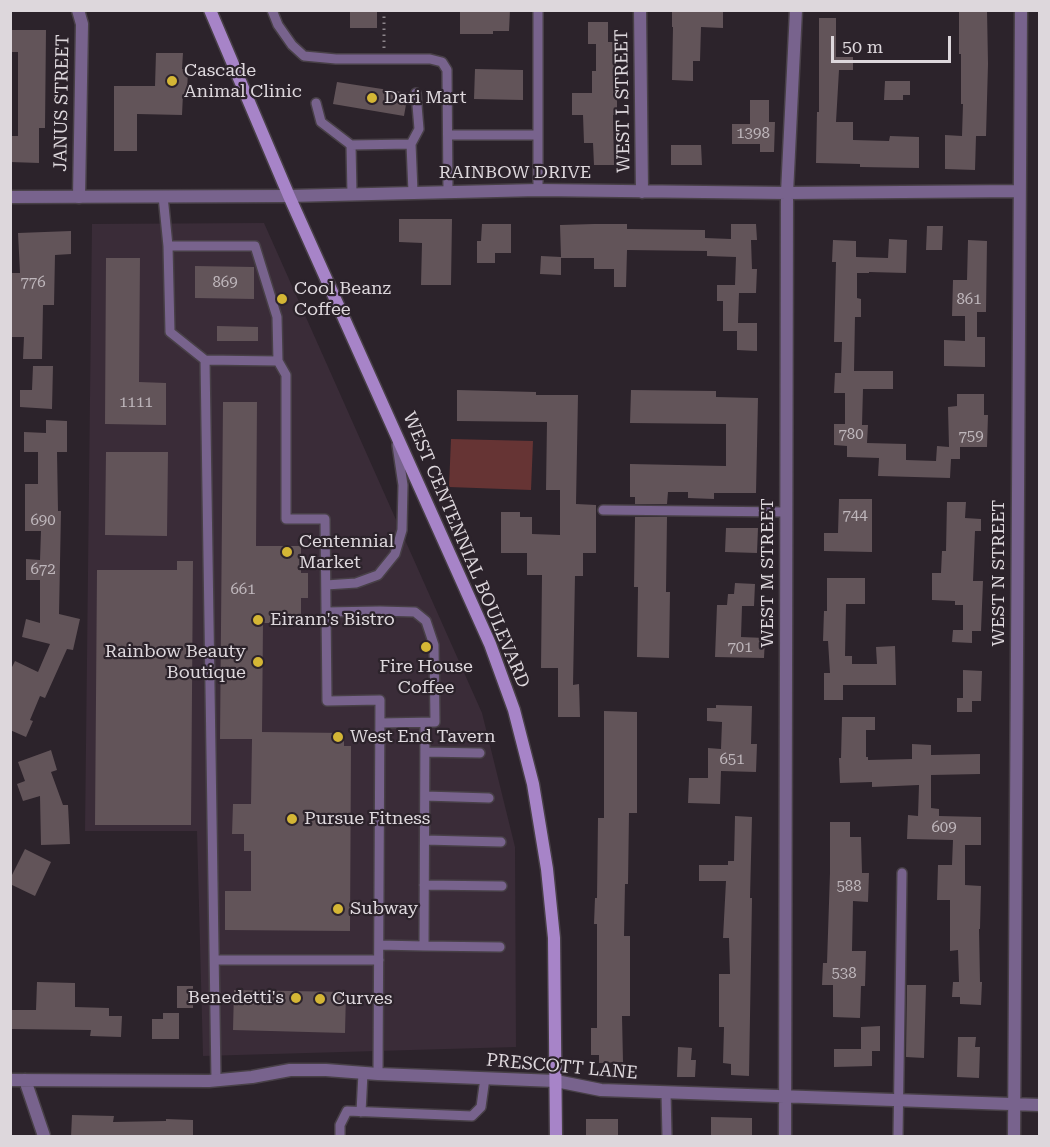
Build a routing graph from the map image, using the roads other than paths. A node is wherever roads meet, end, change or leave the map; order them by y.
1 (78, 10) edge
2 (210, 10) edge
3 (273, 10) edge
4 (538, 10) edge
5 (640, 10) edge
6 (796, 10) edge
7 (1021, 10) edge
8 (416, 93) dead end
9 (316, 103) dead end
10 (448, 135) junction
11 (538, 135) junction
12 (411, 144) junction
13 (351, 145) junction
14 (538, 190) junction
15 (1019, 191) junction
16 (413, 192) junction
17 (448, 192) junction
18 (642, 192) junction
19 (787, 193) junction
20 (352, 194) junction
21 (163, 196) junction
22 (289, 196) junction
23 (10, 197) edge
24 (79, 197) junction
25 (168, 246) junction
26 (205, 360) junction
27 (278, 361) junction
28 (396, 431) junction
29 (603, 510) dead end
30 (786, 512) junction
31 (326, 585) junction
32 (326, 612) junction
33 (430, 722) junction
34 (380, 723) junction
35 (425, 752) junction
36 (480, 753) dead end
37 (425, 796) junction
38 (489, 798) dead end
39 (425, 840) junction
40 (501, 842) dead end
41 (902, 873) dead end
42 (424, 885) junction
43 (502, 886) dead end
44 (380, 945) junction
45 (424, 946) junction
46 (500, 946) dead end
47 (215, 960) junction
48 (380, 960) junction
49 (363, 1073) junction
50 (378, 1074) junction
51 (485, 1078) junction
52 (10, 1080) edge
53 (25, 1080) junction
54 (216, 1080) junction
55 (556, 1081) junction
56 (666, 1093) junction
57 (785, 1096) junction
58 (898, 1100) junction
59 (1014, 1104) junction
60 (1040, 1105) edge
61 (361, 1112) junction
62 (44, 1137) edge
63 (340, 1137) edge
64 (556, 1137) edge
65 (667, 1137) edge
66 (785, 1137) edge
67 (898, 1137) edge
68 (1014, 1137) edge

1 - 24 street, JANUS STREET
2 - 22 main road, WEST CENTENNIAL BOULEVARD
3 - 10 lane
4 - 11 lane
5 - 18 street, WEST L STREET
6 - 19 street, WEST M STREET
7 - 15 street, WEST N STREET
8 - 12 lane
9 - 13 lane
10 - 11 lane
10 - 17 lane
11 - 14 lane
12 - 13 lane
12 - 16 lane
13 - 20 lane
14 - 17 street, RAINBOW DRIVE
14 - 18 street, RAINBOW DRIVE
15 - 19 street, RAINBOW DRIVE
15 - 59 street, WEST N STREET
16 - 17 street, RAINBOW DRIVE
16 - 20 street, RAINBOW DRIVE
18 - 19 street, RAINBOW DRIVE
19 - 30 street, WEST M STREET
20 - 22 street, RAINBOW DRIVE
21 - 22 street, RAINBOW DRIVE
21 - 24 street, RAINBOW DRIVE
21 - 25 lane
22 - 28 main road, WEST CENTENNIAL BOULEVARD
23 - 24 street, RAINBOW DRIVE
25 - 26 lane
25 - 27 lane
26 - 27 lane
26 - 47 lane
27 - 31 lane
28 - 31 lane
28 - 55 main road, WEST CENTENNIAL BOULEVARD
29 - 30 lane
30 - 57 street, WEST M STREET
31 - 32 lane
32 - 33 lane
32 - 34 lane
33 - 34 lane
33 - 35 lane
34 - 44 lane
35 - 36 lane
35 - 37 lane
37 - 38 lane
37 - 39 lane
39 - 40 lane
39 - 42 lane
41 - 58 lane
42 - 43 lane
42 - 45 lane
44 - 45 lane
44 - 48 lane
45 - 46 lane
47 - 48 lane
47 - 54 lane
48 - 50 lane
49 - 50 street, PRESCOTT LANE
49 - 54 street, PRESCOTT LANE
49 - 61 lane
50 - 51 street, PRESCOTT LANE
51 - 55 street, PRESCOTT LANE
51 - 61 lane
52 - 53 street, PRESCOTT LANE
53 - 54 street, PRESCOTT LANE
53 - 62 street
55 - 56 street, PRESCOTT LANE
55 - 64 main road, WEST CENTENNIAL BOULEVARD
56 - 57 street, PRESCOTT LANE
56 - 65 lane
57 - 58 street, PRESCOTT LANE
57 - 66 street, WEST M STREET
58 - 59 street, PRESCOTT LANE
58 - 67 lane
59 - 60 street, PRESCOTT LANE
59 - 68 street, WEST N STREET
61 - 63 lane

